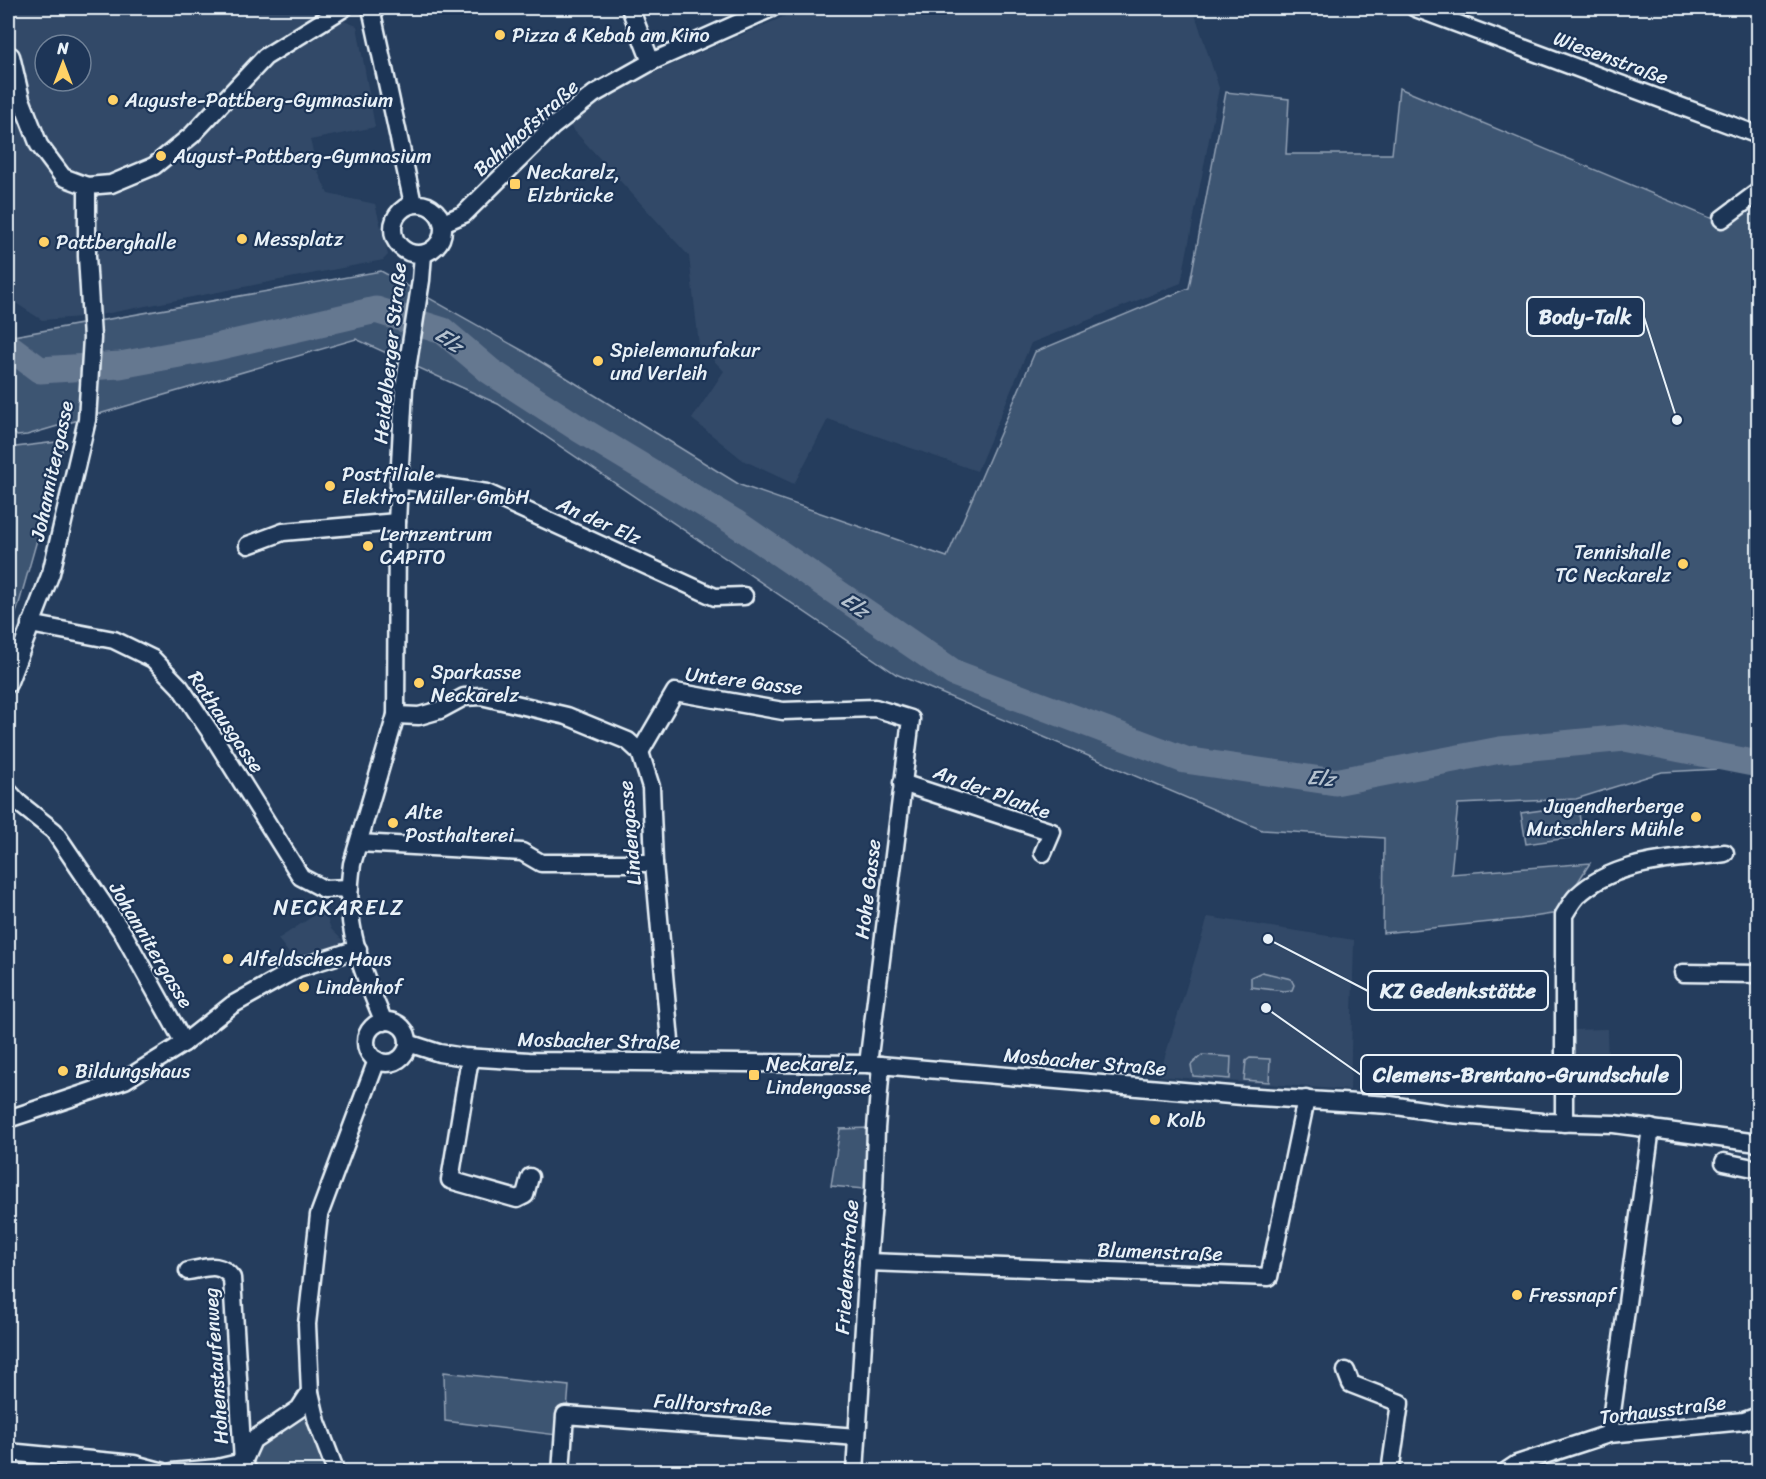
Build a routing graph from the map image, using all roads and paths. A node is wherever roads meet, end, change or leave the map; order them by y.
1 (344, 8) edge
2 (371, 8) edge
3 (630, 8) edge
4 (772, 8) edge
5 (1415, 8) edge
6 (8, 56) edge
7 (651, 62) junction
8 (1758, 135) edge
9 (87, 186) junction
10 (1758, 192) edge
11 (413, 204) junction
12 (1722, 219) dead end
13 (442, 223) junction
14 (423, 254) junction
15 (399, 480) junction
16 (397, 522) junction
17 (248, 545) dead end
18 (744, 596) dead end
19 (30, 624) junction
20 (8, 684) edge
21 (396, 715) junction
22 (912, 719) joint
23 (640, 752) junction
24 (902, 783) junction
25 (8, 791) edge
26 (359, 843) junction
27 (1043, 853) dead end
28 (1725, 853) dead end
29 (654, 863) junction
30 (350, 888) junction
31 (358, 949) junction
32 (1683, 973) dead end
33 (1758, 974) edge
34 (384, 1022) junction
35 (184, 1043) junction
36 (408, 1043) junction
37 (470, 1058) junction
38 (377, 1060) junction
39 (672, 1063) junction
40 (874, 1065) junction
41 (1306, 1100) junction
42 (8, 1119) edge
43 (1564, 1123) junction
44 (1651, 1128) junction
45 (1758, 1143) edge
46 (1724, 1161) dead end
47 (1758, 1169) edge
48 (530, 1177) dead end
49 (868, 1262) junction
50 (188, 1271) dead end
51 (1346, 1371) dead end
52 (310, 1392) junction
53 (1758, 1416) edge
54 (1609, 1434) junction
55 (856, 1437) junction
56 (8, 1452) edge
57 (246, 1467) edge
58 (164, 1472) edge
59 (172, 1472) edge
60 (258, 1472) edge
61 (336, 1472) edge
62 (561, 1472) edge
63 (855, 1472) edge
64 (1390, 1472) edge
65 (1505, 1472) edge

1 - 9 street
2 - 11 street
3 - 7 street
4 - 7 street, Bahnhofstraße
5 - 8 street, Wiesenstraße
6 - 9 street
7 - 13 street, Bahnhofstraße
9 - 19 street, Johannitergasse
10 - 12 street
11 - 13 street
11 - 14 street, Heidelberger Straße
13 - 14 street, Heidelberger Straße
14 - 15 street, Heidelberger Straße
15 - 16 street, Heidelberger Straße
15 - 18 street, An der Elz
16 - 17 street
16 - 21 street, Heidelberger Straße
19 - 20 street, Johannitergasse
19 - 30 street, Rathausgasse
21 - 23 street, Lindengasse
21 - 26 street, Heidelberger Straße
22 - 23 street, Untere Gasse
22 - 24 street, Hohe Gasse
23 - 29 street, Lindengasse
24 - 27 street, An der Planke
24 - 40 street, Hohe Gasse
25 - 35 street, Johannitergasse
26 - 29 street
26 - 30 street, Heidelberger Straße
28 - 43 street
29 - 39 street, Lindengasse
30 - 31 street, Heidelberger Straße
31 - 34 street, Heidelberger Straße
31 - 35 street
32 - 33 street
34 - 36 street
34 - 38 street
35 - 42 street
36 - 37 street, Mosbacher Straße
36 - 38 street
37 - 39 street, Mosbacher Straße
37 - 48 street
38 - 52 street
39 - 40 street, Mosbacher Straße
40 - 41 street, Mosbacher Straße
40 - 49 street, Friedensstraße
41 - 43 street, Mosbacher Straße
41 - 49 street, Blumenstraße
43 - 44 street, Mosbacher Straße
44 - 45 street, Mosbacher Straße
44 - 54 street
46 - 47 street
49 - 55 street, Friedensstraße
50 - 57 street, Hohenstaufenweg
51 - 64 street
52 - 57 street
52 - 61 street
53 - 54 street, Torhausstraße
54 - 65 street, Torhausstraße
55 - 62 street, Falltorstraße
55 - 63 street, Friedensstraße
56 - 58 street
57 - 59 street
57 - 60 street

